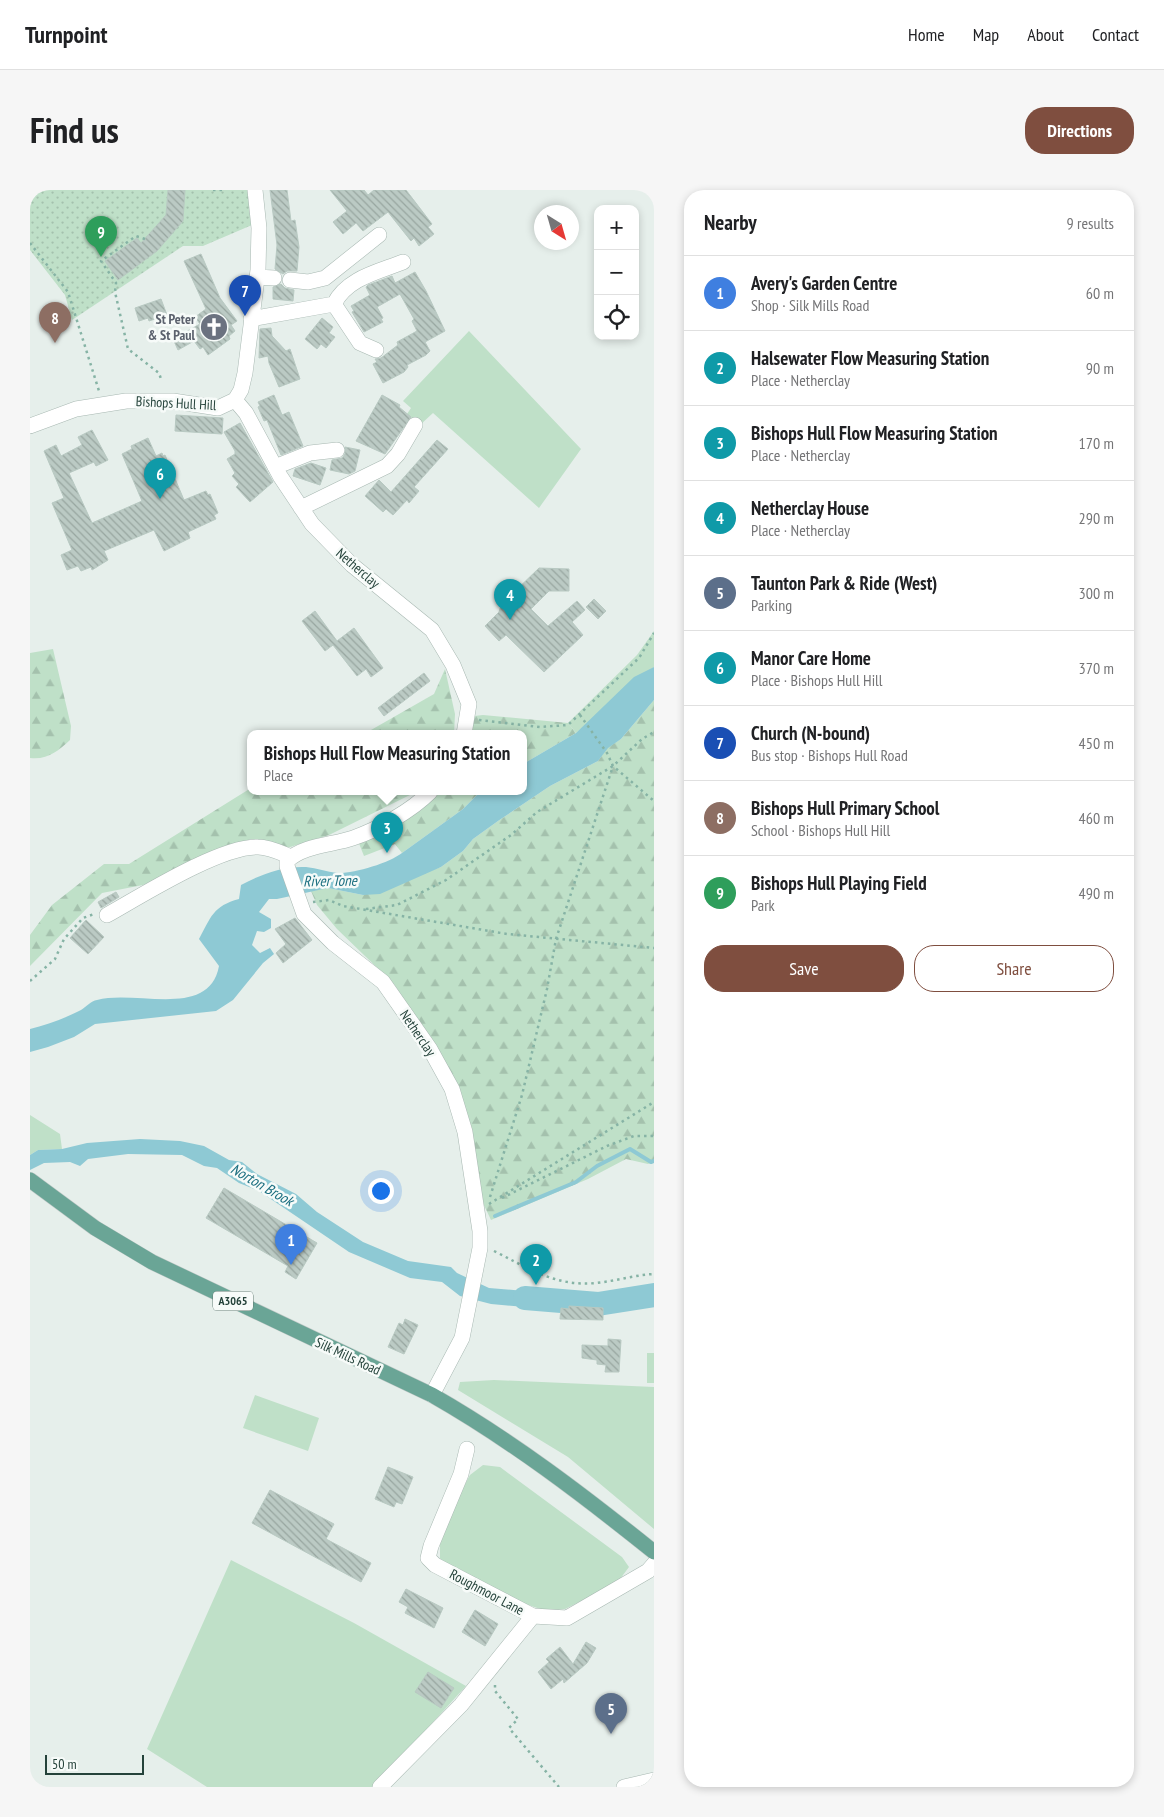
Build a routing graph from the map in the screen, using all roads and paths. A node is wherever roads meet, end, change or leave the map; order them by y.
1 (213, 190) edge
2 (223, 190) edge
3 (255, 190) edge
4 (379, 235) dead end
5 (145, 239) dead end
6 (30, 243) edge
7 (403, 262) dead end
8 (257, 277) junction
9 (274, 278) dead end
10 (290, 280) dead end
11 (334, 304) junction
12 (251, 319) junction
13 (376, 350) dead end
14 (161, 379) dead end
15 (235, 400) junction
16 (101, 404) junction
17 (414, 425) dead end
18 (30, 426) edge
19 (337, 450) dead end
20 (275, 467) junction
21 (301, 508) junction
22 (654, 633) edge
23 (580, 715) junction
24 (467, 718) junction
25 (465, 730) edge
26 (654, 732) edge
27 (612, 766) junction
28 (426, 795) edge
29 (654, 801) edge
30 (289, 861) junction
31 (298, 901) junction
32 (359, 909) junction
33 (107, 915) joint
34 (556, 939) junction
35 (654, 948) edge
36 (30, 981) edge
37 (654, 1102) edge
38 (654, 1136) edge
39 (30, 1180) edge
40 (490, 1203) junction
41 (480, 1248) junction
42 (654, 1274) edge
43 (432, 1395) junction
44 (467, 1449) dead end
45 (654, 1552) edge
46 (654, 1564) edge
47 (533, 1616) junction
48 (493, 1664) junction
49 (654, 1780) edge
50 (632, 1786) edge
51 (380, 1787) edge
52 (559, 1787) edge

1 - 2 path
3 - 8 street
4 - 10 street
5 - 14 path
6 - 16 path
7 - 11 street
8 - 9 street
8 - 12 street
11 - 12 street
11 - 13 street
12 - 15 street
15 - 16 street, Bishops Hull Hill
15 - 20 street, Netherclay
16 - 18 street, Bishops Hull Hill
17 - 21 street
19 - 20 street
20 - 21 street, Netherclay
21 - 24 street, Netherclay
22 - 23 path
23 - 24 path
23 - 27 path
24 - 25 street, Netherclay
26 - 27 path
27 - 29 path
27 - 32 path
27 - 34 path
28 - 30 street
30 - 31 street, Netherclay
30 - 33 street
31 - 32 path
31 - 41 street, Netherclay
32 - 34 path
33 - 36 path
34 - 35 path
34 - 40 path
37 - 40 path
38 - 40 path
39 - 43 main road, Silk Mills Road / A3065
41 - 42 path
41 - 43 street, Netherclay
43 - 45 main road, Silk Mills Road / A3065
44 - 47 street, Roughmoor Lane
46 - 47 street, Roughmoor Lane
47 - 48 street
48 - 51 street
48 - 52 path
49 - 50 street

